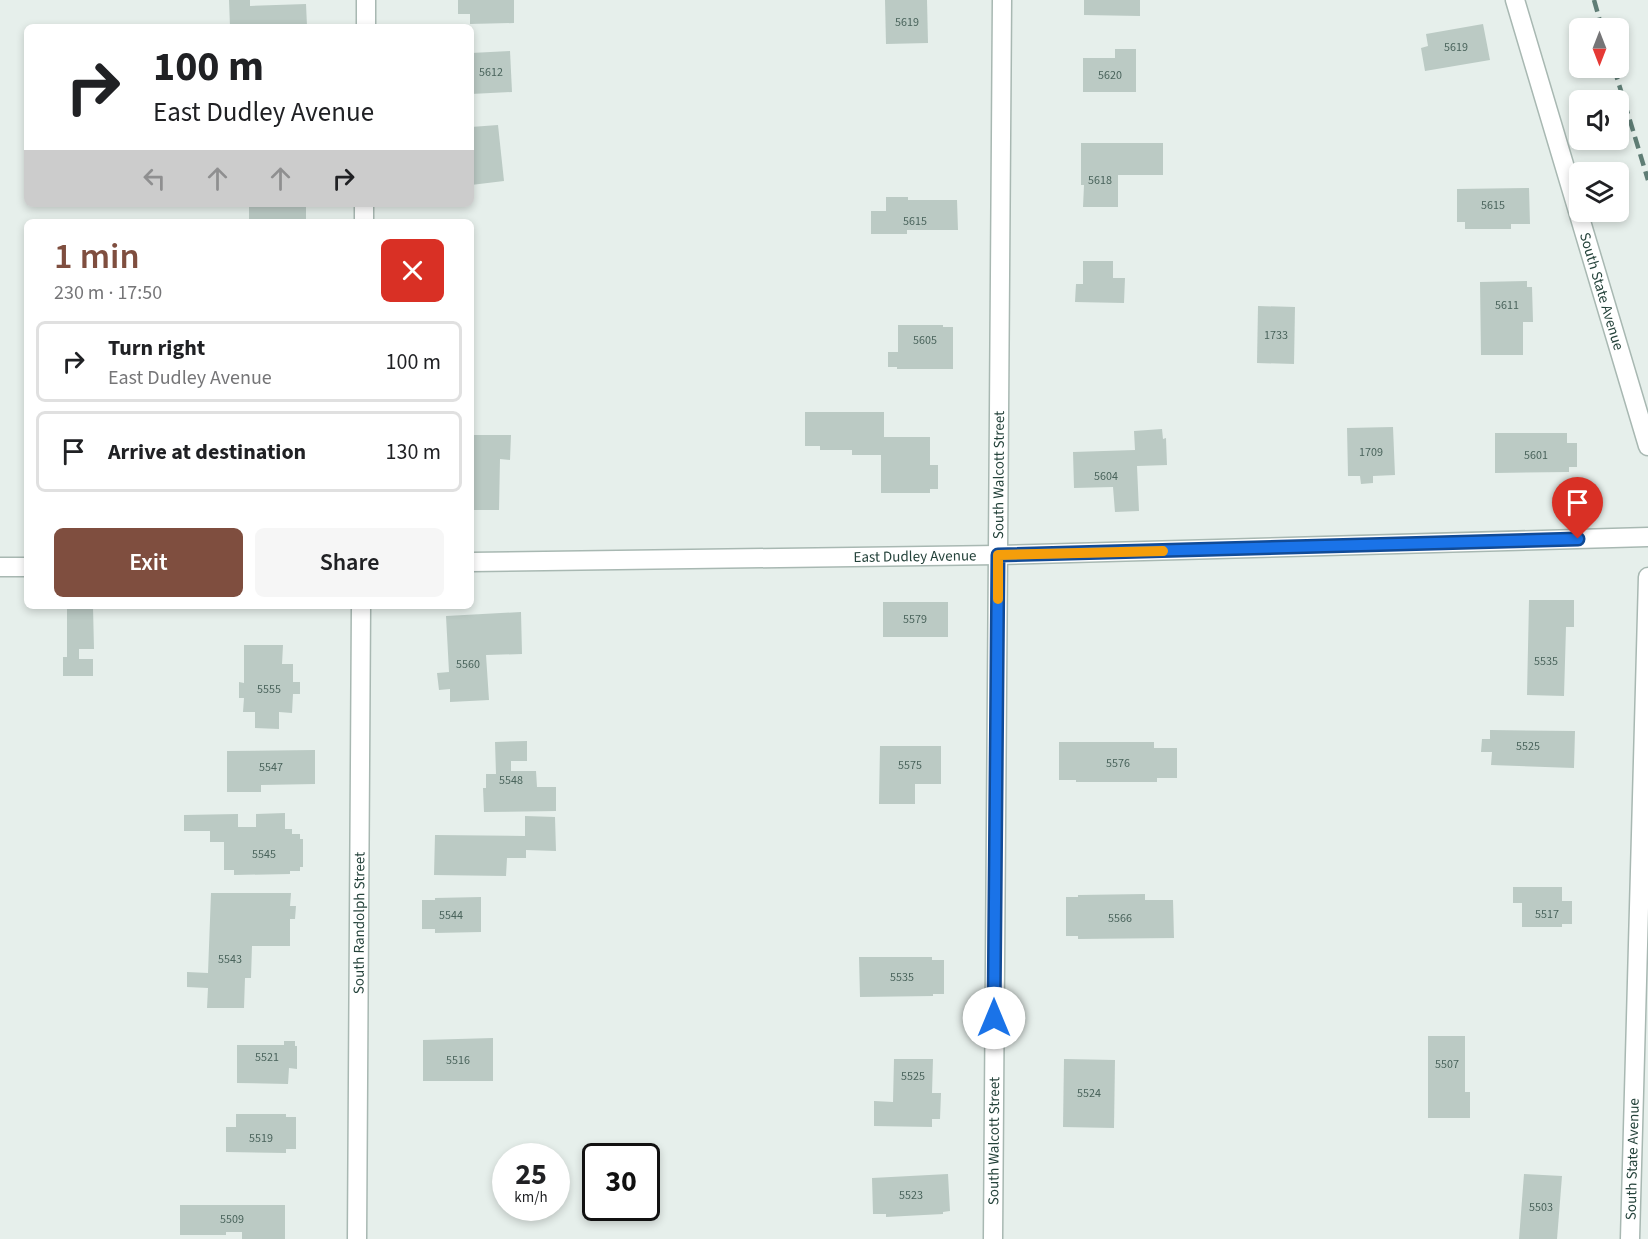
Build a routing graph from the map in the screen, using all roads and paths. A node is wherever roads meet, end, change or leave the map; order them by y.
1 (366, 0) edge
2 (1002, 0) edge
3 (1515, 0) edge
4 (366, 24) edge
5 (1648, 446) edge
6 (1648, 537) edge
7 (998, 555) junction
8 (474, 562) edge
9 (0, 567) edge
10 (24, 567) edge
11 (1648, 577) edge
12 (361, 609) edge
13 (357, 1239) edge
14 (993, 1239) edge
15 (1630, 1239) edge

1 - 4 street
2 - 7 street, South Walcott Street
3 - 5 street, South State Avenue
6 - 7 street, East Dudley Avenue
7 - 8 street, East Dudley Avenue
7 - 14 street, South Walcott Street
9 - 10 street
11 - 15 street, South State Avenue
12 - 13 street, South Randolph Street

